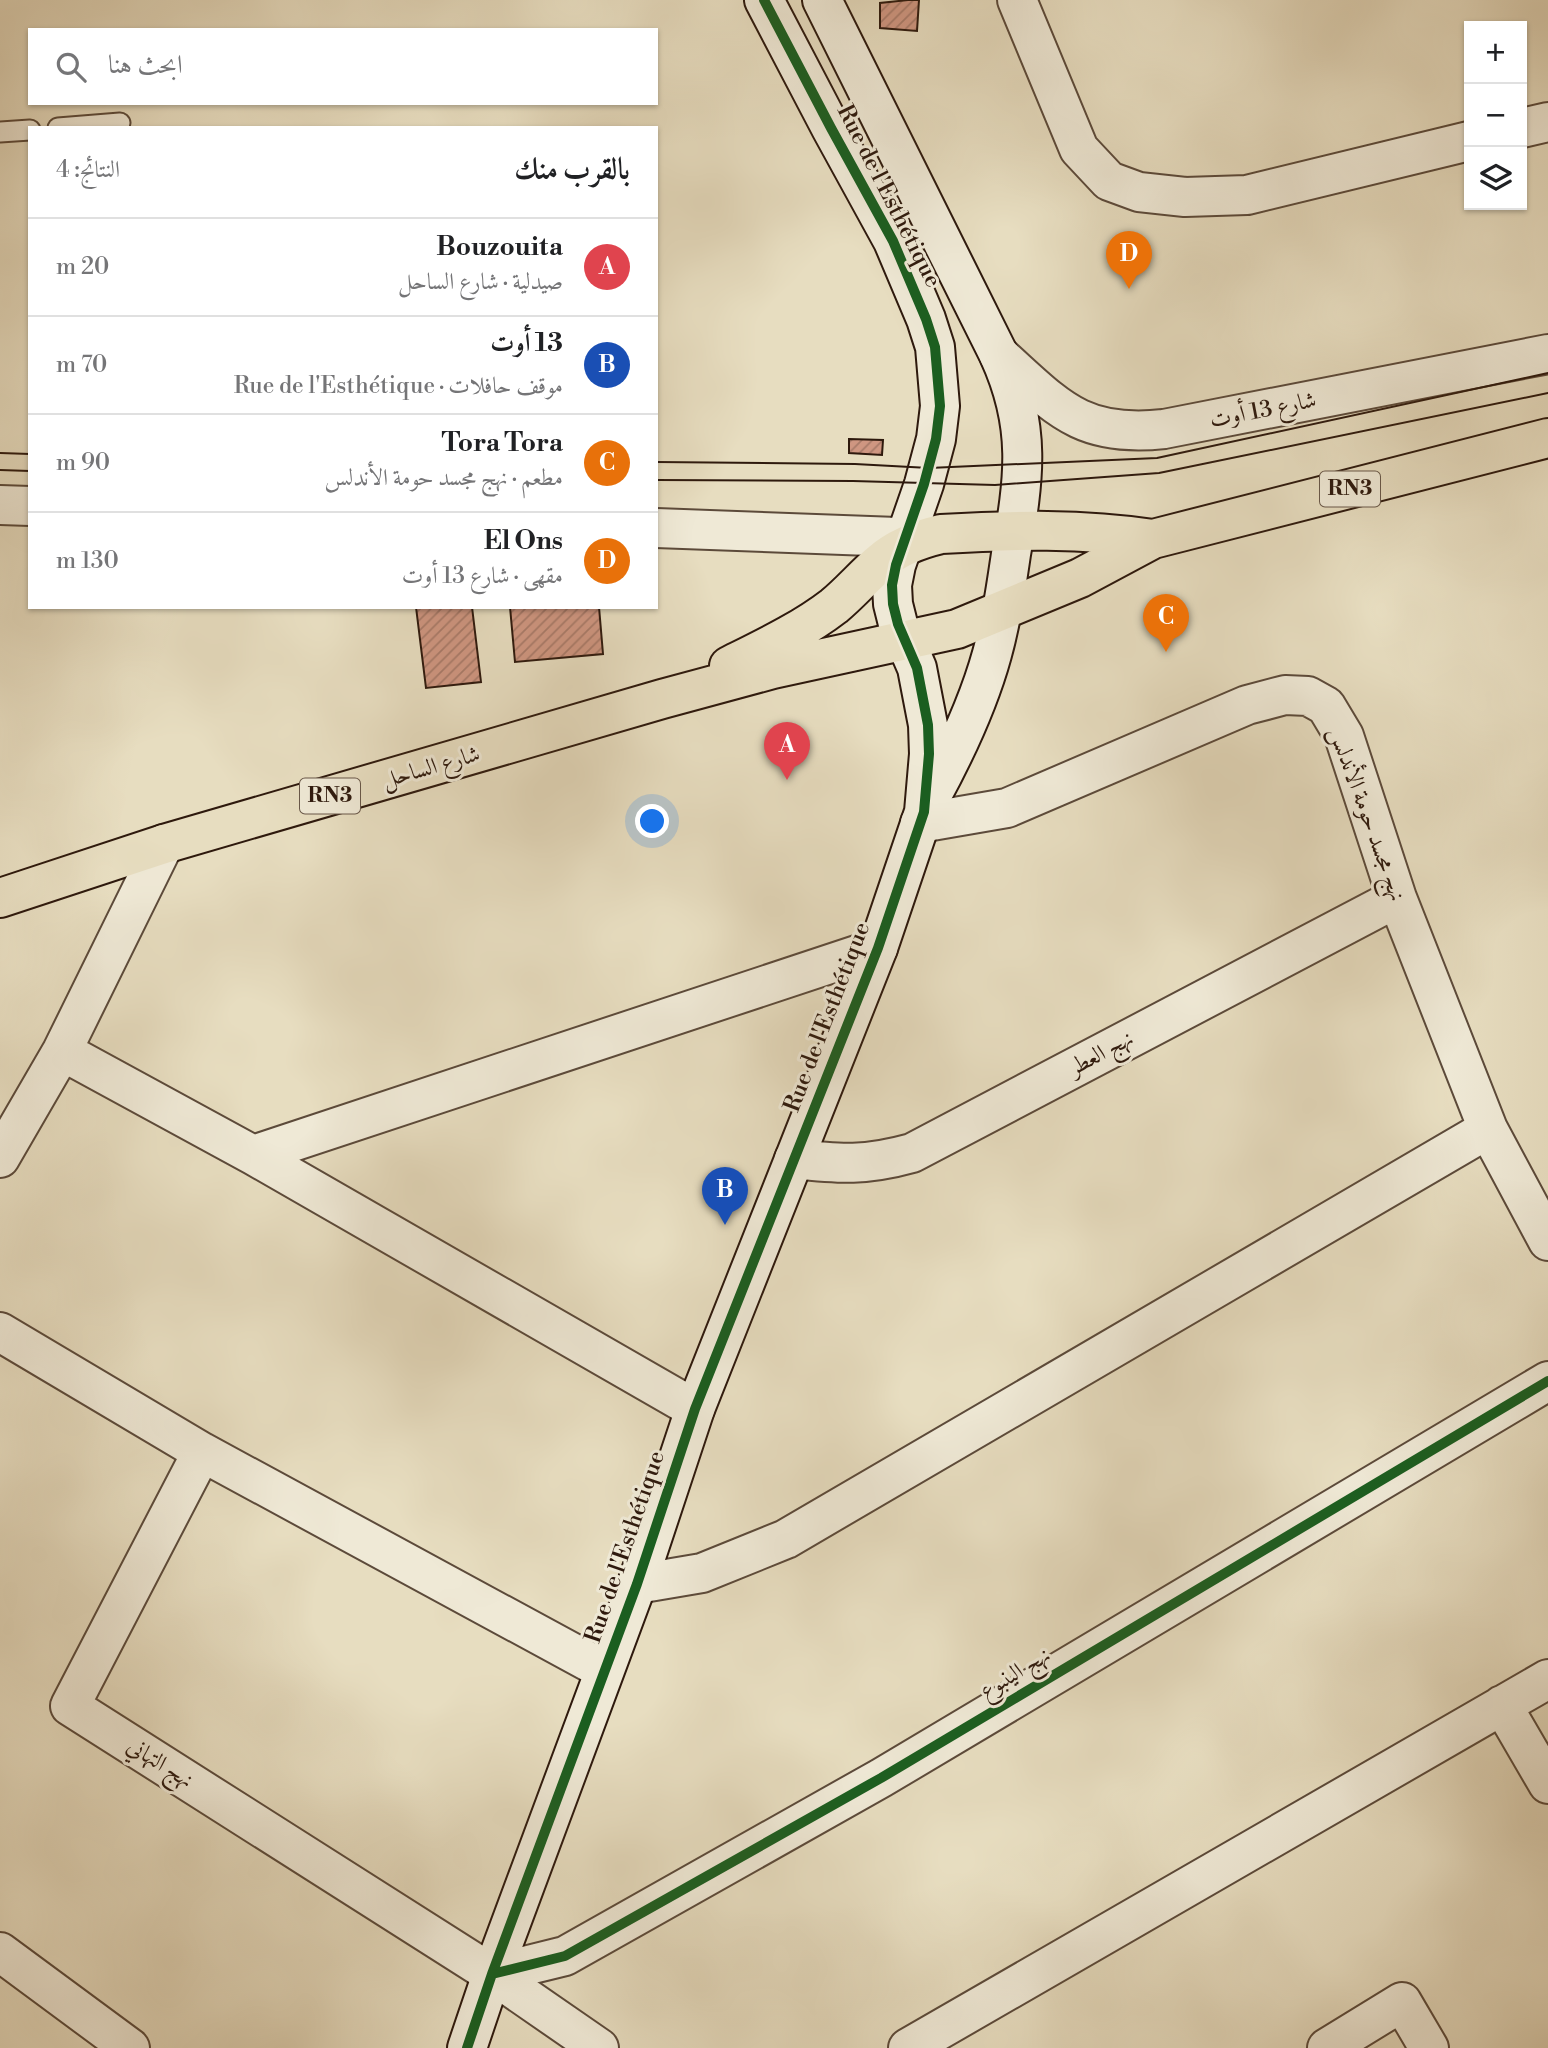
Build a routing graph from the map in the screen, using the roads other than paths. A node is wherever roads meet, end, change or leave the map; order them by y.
1 (764, 0) edge
2 (822, 0) edge
3 (1024, 2) edge
4 (1548, 121) edge
5 (120, 123) dead end
6 (83, 126) edge
7 (1527, 127) edge
8 (28, 130) edge
9 (0, 132) edge
10 (1464, 142) edge
11 (1548, 354) edge
12 (999, 355) junction
13 (1548, 438) edge
14 (0, 505) edge
15 (28, 506) edge
16 (658, 528) edge
17 (1015, 530) junction
18 (1153, 539) junction
19 (912, 540) junction
20 (1002, 611) junction
21 (907, 641) junction
22 (662, 699) junction
23 (922, 817) junction
24 (164, 844) junction
25 (0, 898) edge
26 (1397, 898) junction
27 (878, 948) junction
28 (62, 1051) junction
29 (1488, 1129) junction
30 (253, 1155) junction
31 (0, 1158) edge
32 (794, 1159) junction
33 (1548, 1241) edge
34 (0, 1332) edge
35 (1548, 1381) edge
36 (695, 1409) junction
37 (202, 1452) junction
38 (637, 1584) junction
39 (604, 1670) junction
40 (1548, 1678) edge
41 (1502, 1705) junction
42 (1548, 1784) edge
43 (0, 1952) edge
44 (492, 1974) junction
45 (130, 2048) edge
46 (467, 2048) edge
47 (600, 2048) edge
48 (908, 2048) edge
49 (1327, 2048) edge
50 (1429, 2048) edge

1 - 19 street, Rue de l'Esthétique
2 - 12 street, Rue de l'Esthétique
3 - 10 street
4 - 7 street
5 - 6 lane
8 - 9 lane
11 - 12 street, شارع 13 أوت
12 - 17 street, Rue de l'Esthétique
13 - 18 main road, RN3
14 - 15 street
16 - 19 street
17 - 18 main road, RN3
17 - 19 main road, شارع الساحل / RN3
17 - 20 street, Rue de l'Esthétique
18 - 20 main road, RN3
19 - 21 street, Rue de l'Esthétique
19 - 22 main road, شارع الساحل / RN3
20 - 21 main road, شارع الساحل / RN3
20 - 23 street, Rue de l'Esthétique
21 - 22 main road, شارع الساحل / RN3
21 - 23 street, Rue de l'Esthétique
22 - 24 main road, شارع الساحل / RN3
23 - 26 street, نهج مجسد حومة الأندلس
23 - 27 street, Rue de l'Esthétique
24 - 25 main road, شارع الساحل / RN3
24 - 28 street
26 - 29 street, نهج مجسد حومة الأندلس
26 - 32 street, نهج العطر
27 - 30 street
27 - 32 street, Rue de l'Esthétique
28 - 30 street
28 - 31 street
29 - 33 street, نهج مجسد حومة الأندلس
29 - 38 street
30 - 36 street
32 - 36 street, Rue de l'Esthétique
34 - 37 street
35 - 44 street, نهج الينبوع
36 - 38 street, Rue de l'Esthétique
37 - 39 street
37 - 44 street, نهج التهاني
38 - 39 street, Rue de l'Esthétique
39 - 44 street, Rue de l'Esthétique
40 - 41 street
41 - 42 street
41 - 48 street
43 - 45 street
44 - 46 street, Rue de l'Esthétique
44 - 47 street
49 - 50 street

